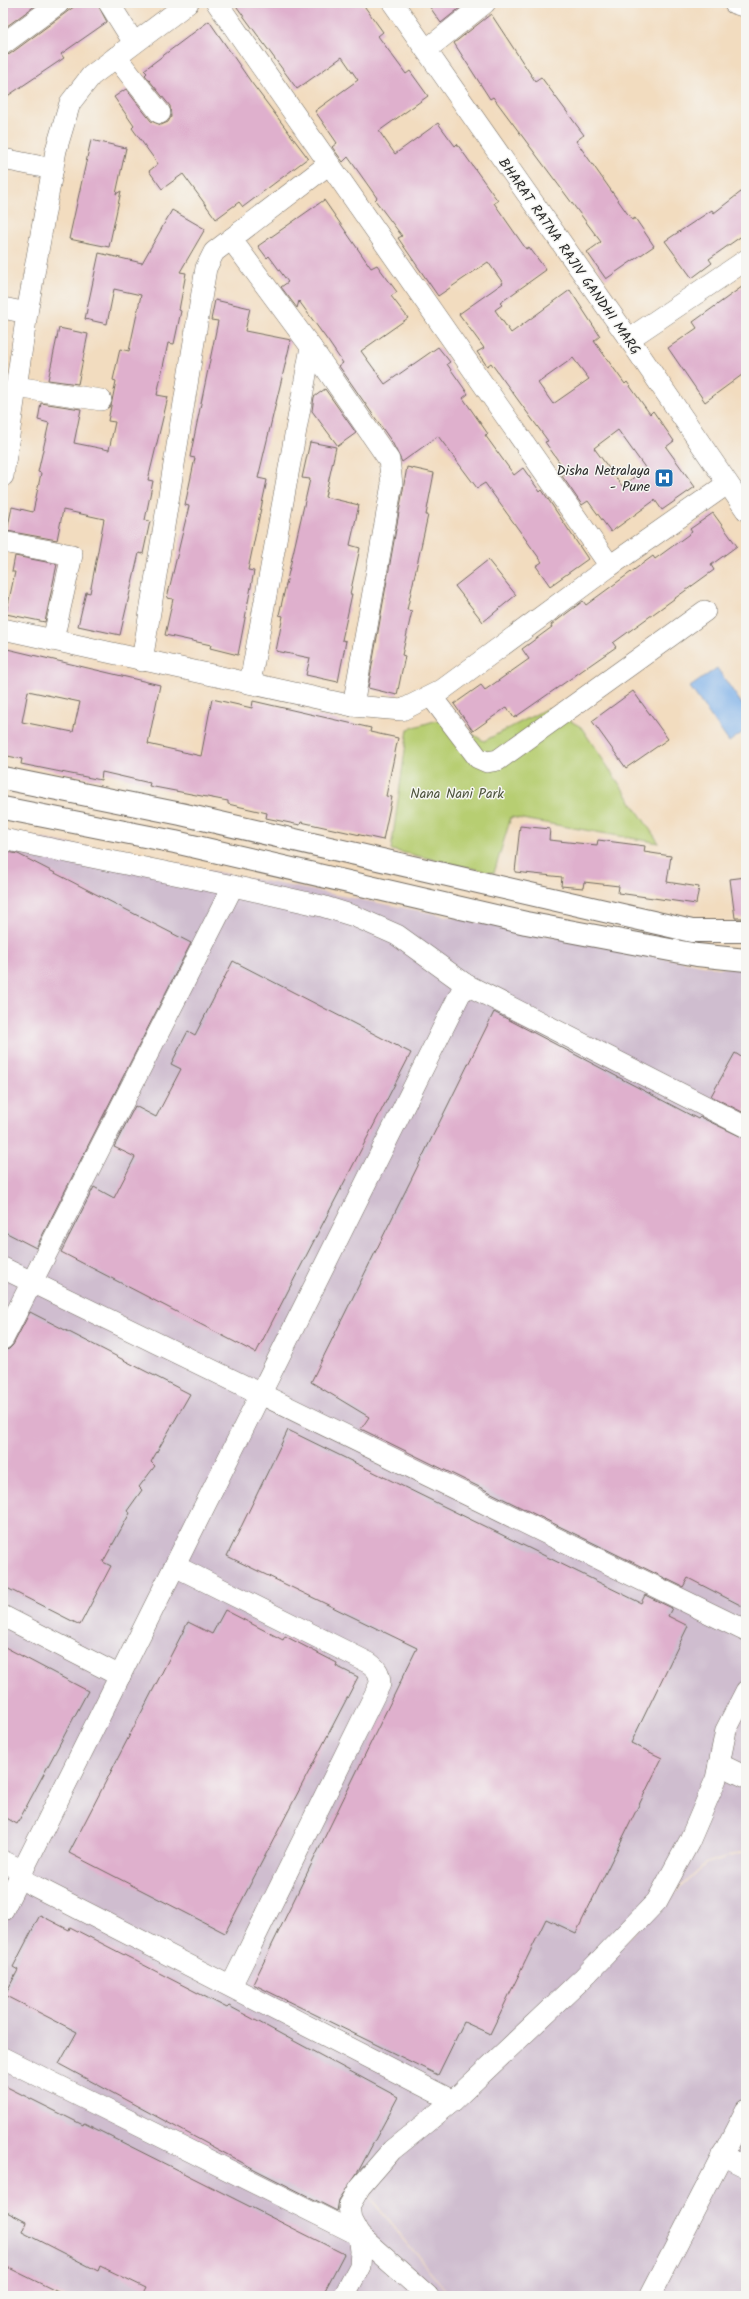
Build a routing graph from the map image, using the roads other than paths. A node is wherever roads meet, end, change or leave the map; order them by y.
1 (60, 3) edge
2 (108, 3) edge
3 (188, 3) edge
4 (217, 3) edge
5 (393, 3) edge
6 (485, 3) edge
7 (734, 3) edge
8 (746, 7) edge
9 (134, 43) junction
10 (3, 44) edge
11 (426, 50) junction
12 (116, 57) junction
13 (160, 113) dead end
14 (3, 159) edge
15 (329, 164) junction
16 (53, 169) junction
17 (231, 239) junction
18 (746, 260) edge
19 (3, 308) edge
20 (27, 313) junction
21 (629, 339) junction
22 (311, 347) junction
23 (16, 387) junction
24 (101, 400) dead end
25 (3, 476) edge
26 (727, 484) junction
27 (746, 510) edge
28 (3, 542) edge
29 (610, 566) junction
30 (705, 612) dead end
31 (3, 629) edge
32 (53, 640) junction
33 (142, 661) junction
34 (250, 683) junction
35 (431, 696) junction
36 (353, 706) junction
37 (3, 778) edge
38 (3, 808) edge
39 (3, 839) edge
40 (233, 886) junction
41 (746, 931) edge
42 (746, 960) edge
43 (465, 984) junction
44 (746, 1127) edge
45 (3, 1268) edge
46 (32, 1282) junction
47 (3, 1339) edge
48 (262, 1393) junction
49 (175, 1566) junction
50 (3, 1616) edge
51 (746, 1631) edge
52 (120, 1676) junction
53 (746, 1691) edge
54 (719, 1764) junction
55 (746, 1777) edge
56 (3, 1861) edge
57 (21, 1875) junction
58 (3, 1910) edge
59 (231, 1986) junction
60 (3, 2058) edge
61 (453, 2101) junction
62 (746, 2110) edge
63 (722, 2155) junction
64 (746, 2167) edge
65 (359, 2236) junction
66 (344, 2296) edge
67 (428, 2296) edge
68 (650, 2296) edge

1 - 10 street
2 - 9 street
3 - 9 street
4 - 15 street
5 - 11 street, BHARAT RATNA RAJIV GANDHI MARG
6 - 11 street
7 - 8 street
9 - 12 street
11 - 21 street, BHARAT RATNA RAJIV GANDHI MARG
12 - 13 street
12 - 16 street
14 - 16 street
15 - 17 street
15 - 29 street
16 - 20 street
17 - 22 street
17 - 33 street
18 - 21 street
19 - 20 street
20 - 23 street
21 - 26 street, BHARAT RATNA RAJIV GANDHI MARG
22 - 34 street
22 - 36 street
23 - 24 street
23 - 25 street
26 - 27 street, BHARAT RATNA RAJIV GANDHI MARG
26 - 29 street
28 - 32 street
29 - 35 street
30 - 35 street
31 - 32 street
32 - 33 street
33 - 34 street
34 - 36 street
35 - 36 street
37 - 41 main road
38 - 42 main road
39 - 40 street
40 - 43 street
40 - 46 street
43 - 44 street
43 - 48 street
45 - 46 street
46 - 47 street
46 - 48 street
48 - 49 street
48 - 51 street
49 - 52 street
49 - 59 street
50 - 52 street
52 - 57 street
53 - 54 street
54 - 55 street
54 - 61 street
56 - 57 street
57 - 58 street
57 - 59 street
59 - 61 street
60 - 65 street
61 - 65 street
62 - 63 street
63 - 64 street
63 - 68 street
65 - 66 street
65 - 67 street

